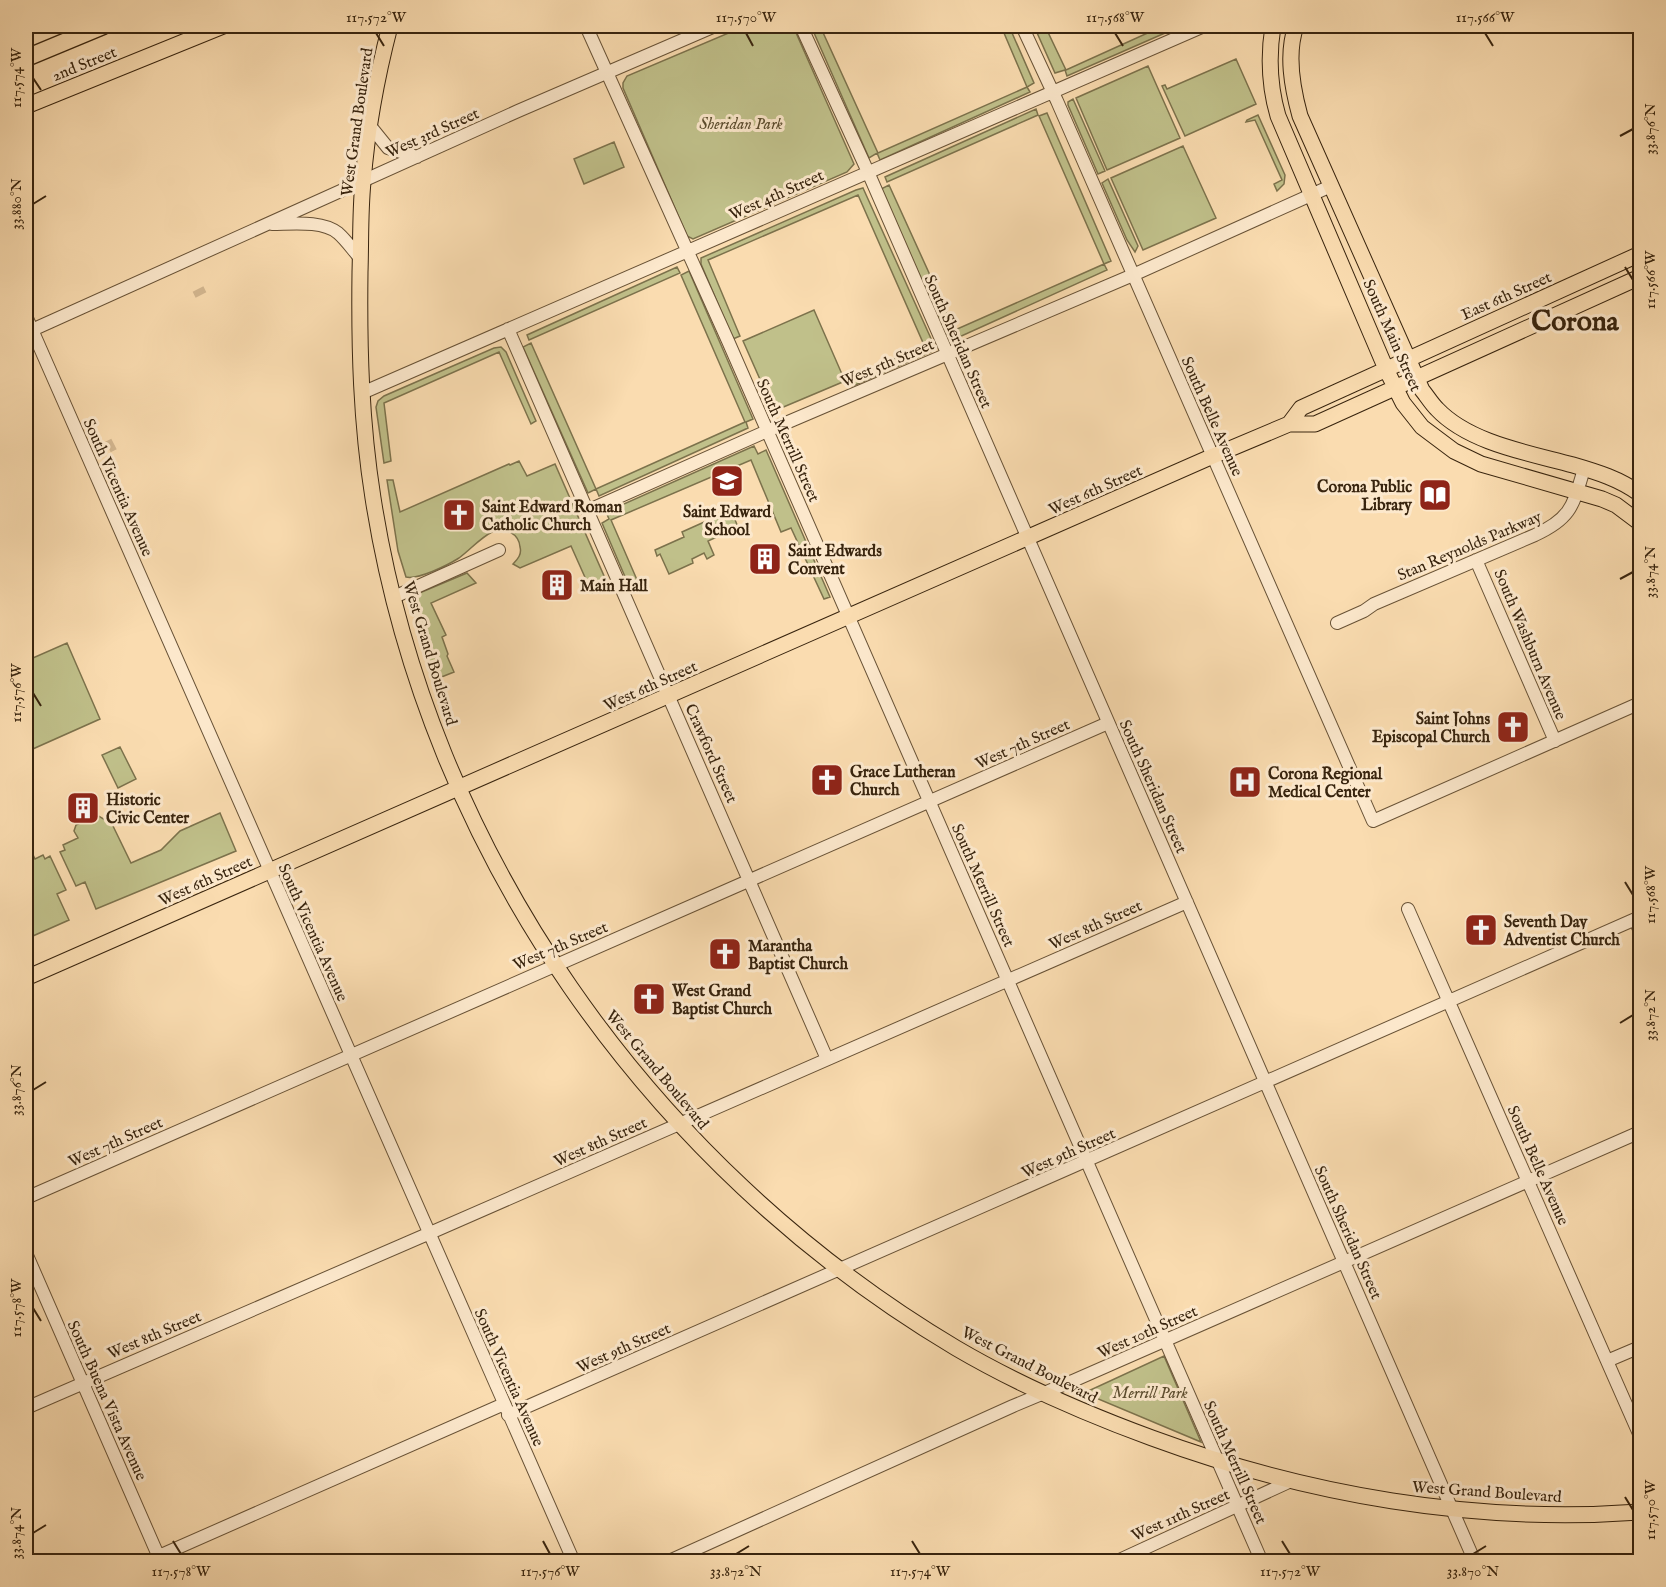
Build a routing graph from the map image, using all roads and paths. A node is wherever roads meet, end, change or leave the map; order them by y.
1 (104, 26) edge
2 (223, 26) edge
3 (390, 26) edge
4 (586, 26) edge
5 (715, 26) edge
6 (801, 26) edge
7 (1022, 26) edge
8 (1204, 26) edge
9 (1274, 26) edge
10 (1296, 26) edge
11 (26, 58) edge
12 (607, 73) junction
13 (1053, 91) junction
14 (26, 106) edge
15 (370, 127) junction
16 (417, 157) junction
17 (868, 172) junction
18 (363, 181) junction
19 (1331, 186) junction
20 (1311, 194) junction
21 (268, 224) junction
22 (687, 251) junction
23 (1641, 254) edge
24 (360, 258) junction
25 (1133, 275) junction
26 (1641, 277) edge
27 (26, 316) edge
28 (508, 329) junction
29 (32, 330) junction
30 (947, 355) junction
31 (1407, 359) junction
32 (1386, 369) junction
33 (1416, 378) junction
34 (1395, 387) junction
35 (362, 393) junction
36 (1288, 424) junction
37 (767, 431) junction
38 (1213, 456) junction
39 (1584, 469) junction
40 (1578, 490) junction
41 (1641, 494) edge
42 (587, 511) junction
43 (1641, 523) edge
44 (1028, 539) junction
45 (499, 550) dead end
46 (1476, 560) junction
47 (394, 597) junction
48 (849, 618) junction
49 (1337, 623) dead end
50 (669, 697) junction
51 (1641, 703) edge
52 (1108, 723) junction
53 (1555, 741) junction
54 (457, 788) junction
55 (929, 802) junction
56 (270, 871) junction
57 (749, 881) junction
58 (1187, 902) junction
59 (1408, 909) dead end
60 (1638, 918) edge
61 (1641, 932) edge
62 (554, 965) junction
63 (26, 978) edge
64 (1007, 980) junction
65 (1449, 1000) junction
66 (350, 1056) junction
67 (827, 1059) junction
68 (1265, 1081) junction
69 (679, 1124) junction
70 (1641, 1132) edge
71 (1087, 1161) junction
72 (1528, 1182) junction
73 (26, 1198) edge
74 (430, 1233) junction
75 (26, 1253) edge
76 (1344, 1262) junction
77 (840, 1270) junction
78 (1165, 1341) junction
79 (1641, 1347) edge
80 (1607, 1361) junction
81 (83, 1383) junction
82 (1043, 1394) junction
83 (26, 1408) edge
84 (506, 1410) junction
85 (1641, 1436) edge
86 (1217, 1461) junction
87 (1291, 1482) junction
88 (1238, 1507) junction
89 (1451, 1508) junction
90 (1641, 1512) edge
91 (160, 1559) edge
92 (574, 1562) edge
93 (667, 1562) edge
94 (1115, 1562) edge
95 (1262, 1562) edge
96 (1475, 1562) edge

1 - 11 highway
2 - 14 main road, 2nd Street
3 - 15 main road, West Grand Boulevard
4 - 12 street, South Merrill Street
5 - 12 street, West 3rd Street
6 - 17 street, South Sheridan Street
7 - 13 street, South Belle Avenue
8 - 13 street, West 4th Street
9 - 20 main road, South Main Street
10 - 19 main road, South Main Street
12 - 16 street, West 3rd Street
12 - 22 street, South Merrill Street
13 - 17 street, West 4th Street
13 - 25 street, South Belle Avenue
15 - 16 street
15 - 18 main road, West Grand Boulevard
16 - 18 street, West 3rd Street
17 - 22 street, West 4th Street
17 - 30 street, South Sheridan Street
18 - 21 street, West 3rd Street
18 - 24 main road, West Grand Boulevard
19 - 20 street, West 5th Street
19 - 31 main road, South Main Street
20 - 25 street, West 5th Street
20 - 32 main road, South Main Street
21 - 24 street
21 - 29 street, West 3rd Street
22 - 28 street, West 4th Street
22 - 37 street, South Merrill Street
23 - 31 main road, East 6th Street
24 - 35 main road, West Grand Boulevard
25 - 30 street, West 5th Street
25 - 38 street, South Belle Avenue
26 - 33 main road
27 - 29 street, South Vicentia Avenue
28 - 35 street, West 4th Street
28 - 42 street, Crawford Street
29 - 56 street, South Vicentia Avenue
30 - 37 street, West 5th Street
30 - 44 street, South Sheridan Street
31 - 32 main road, East 6th Street
31 - 33 main road, South Main Street
32 - 34 main road, South Main Street
32 - 36 main road, West 6th Street
33 - 34 main road
33 - 39 main road, South Main Street
34 - 36 main road, West 6th Street
34 - 40 main road, South Main Street
35 - 47 main road, West Grand Boulevard
36 - 38 main road, West 6th Street
37 - 42 street, West 5th Street
37 - 48 street, South Merrill Street
38 - 44 main road, West 6th Street
38 - 53 street, South Belle Avenue
39 - 40 street, Stan Reynolds Parkway
39 - 41 main road, South Main Street
40 - 43 main road, South Main Street
40 - 46 street, Stan Reynolds Parkway
42 - 50 street, Crawford Street
44 - 48 main road, West 6th Street
44 - 52 street, South Sheridan Street
45 - 47 street
46 - 49 street, Stan Reynolds Parkway
46 - 53 street, South Washburn Avenue
47 - 54 main road, West Grand Boulevard
48 - 50 main road, West 6th Street
48 - 55 street, South Merrill Street
50 - 54 main road, West 6th Street
50 - 57 street, Crawford Street
51 - 53 street
52 - 55 street, West 7th Street
52 - 58 street, South Sheridan Street
54 - 56 main road, West 6th Street
54 - 62 main road, West Grand Boulevard
55 - 57 street, West 7th Street
55 - 64 street, South Merrill Street
56 - 63 main road, West 6th Street
56 - 66 street, South Vicentia Avenue
57 - 62 street, West 7th Street
57 - 67 street, Crawford Street
58 - 64 street, West 8th Street
58 - 68 street, South Sheridan Street
59 - 65 street, South Belle Avenue
60 - 61 street
60 - 65 street, West 9th Street
62 - 66 street, West 7th Street
62 - 69 main road, West Grand Boulevard
64 - 67 street, West 8th Street
64 - 71 street, South Merrill Street
65 - 68 street, West 9th Street
65 - 72 street, South Belle Avenue
66 - 73 street, West 7th Street
66 - 74 street, South Vicentia Avenue
67 - 69 street, West 8th Street
68 - 71 street, West 9th Street
68 - 76 street, South Sheridan Street
69 - 74 street, West 8th Street
69 - 77 main road, West Grand Boulevard
70 - 72 street, West 10th Street
71 - 77 street, West 9th Street
71 - 78 street, South Merrill Street
72 - 76 street, West 10th Street
72 - 80 street, South Belle Avenue
74 - 81 street, West 8th Street
74 - 84 street, South Vicentia Avenue
75 - 81 street, South Buena Vista Avenue
76 - 78 street, West 10th Street
76 - 89 street, South Sheridan Street
77 - 82 main road, West Grand Boulevard
77 - 84 street, West 9th Street
78 - 82 street, West 10th Street
78 - 86 street, South Merrill Street
79 - 80 street
80 - 85 street, South Belle Avenue
81 - 83 street, West 8th Street
81 - 91 street, South Buena Vista Avenue
82 - 86 main road, West Grand Boulevard
82 - 93 street, West 10th Street
84 - 91 street, West 9th Street
84 - 92 street, South Vicentia Avenue
86 - 87 main road, West Grand Boulevard
86 - 88 street, South Merrill Street
87 - 88 street, West 11th Street
87 - 89 main road, West Grand Boulevard
88 - 94 street, West 11th Street
88 - 95 street, South Merrill Street
89 - 90 main road, West Grand Boulevard
89 - 96 street, South Sheridan Street

